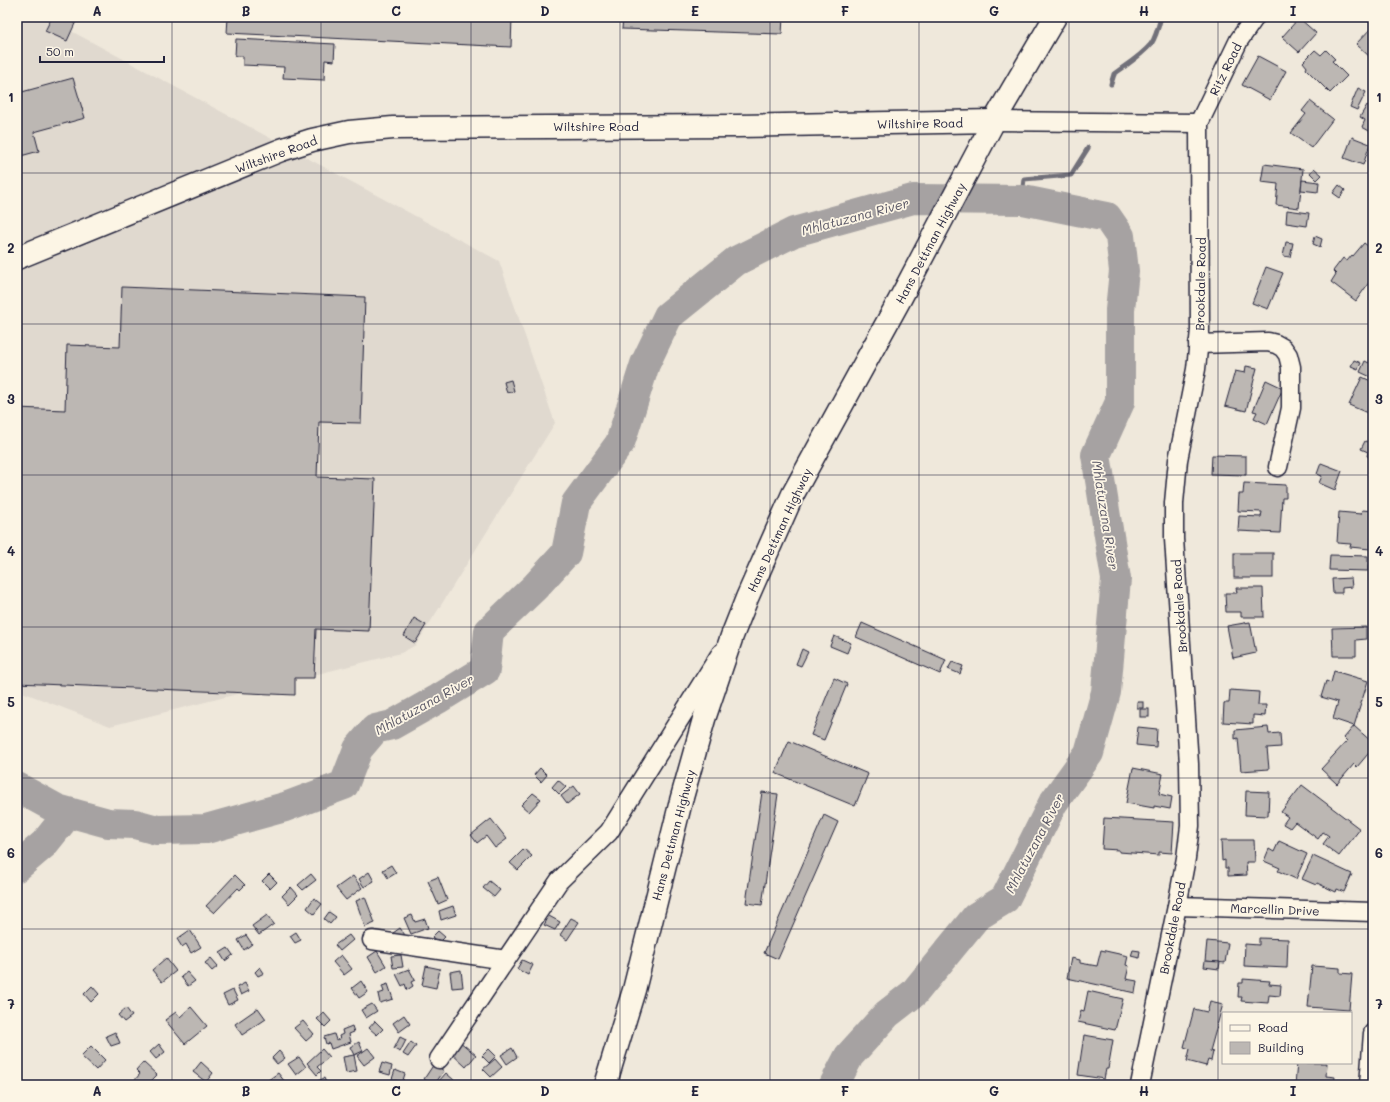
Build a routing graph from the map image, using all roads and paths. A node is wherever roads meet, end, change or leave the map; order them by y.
1 (1055, 17) edge
2 (1255, 17) edge
3 (994, 121) junction
4 (1199, 123) junction
5 (17, 258) edge
6 (1198, 344) junction
7 (1278, 467) dead end
8 (732, 636) junction
9 (1177, 906) junction
10 (1373, 912) edge
11 (372, 940) dead end
12 (506, 960) junction
13 (1373, 1033) edge
14 (439, 1059) dead end
15 (605, 1085) edge
16 (1140, 1085) edge
17 (1369, 1085) edge

1 - 3 street, Hans Dettman Highway
2 - 4 street, Ritz Road
3 - 4 street, Wiltshire Road
3 - 5 street, Wiltshire Road
3 - 8 street, Hans Dettman Highway
4 - 6 street, Brookdale Road
6 - 7 street
6 - 9 street, Brookdale Road
8 - 12 street
8 - 15 street, Hans Dettman Highway
9 - 10 street, Marcellin Drive
9 - 16 street, Brookdale Road
11 - 12 street
12 - 14 street
13 - 17 street

